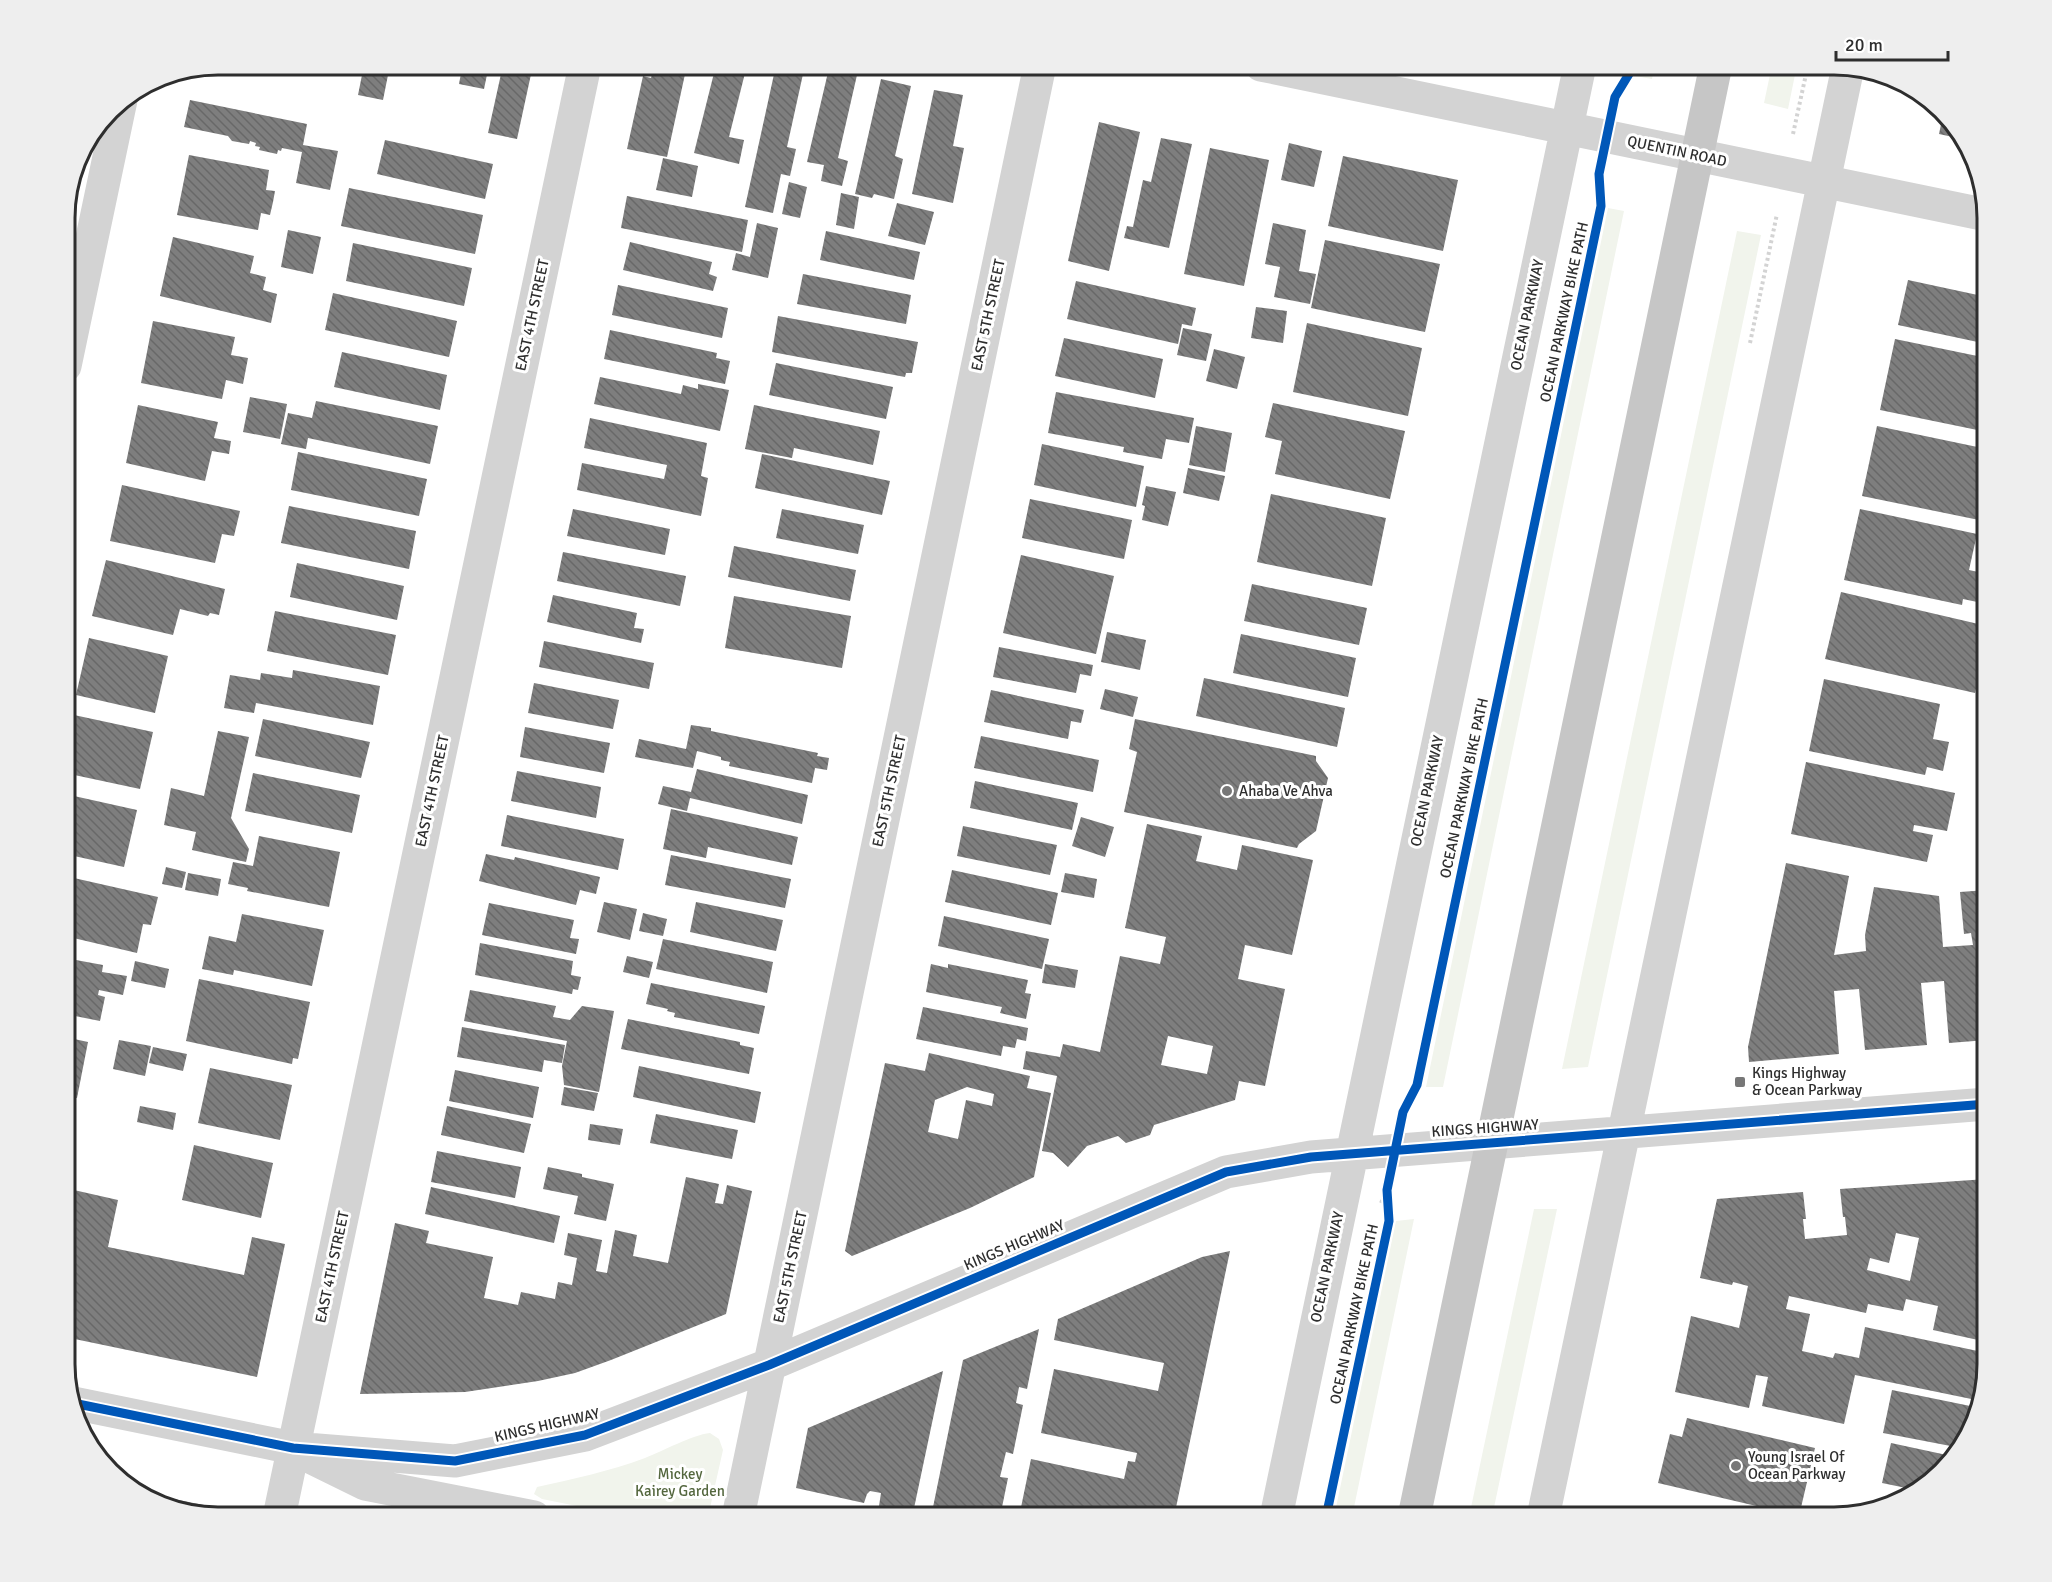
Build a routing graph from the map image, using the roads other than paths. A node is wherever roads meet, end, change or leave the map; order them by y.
1 (583, 75) edge
2 (1038, 75) edge
3 (1313, 75) edge
4 (1578, 75) edge
5 (1714, 75) edge
6 (1846, 76) edge
7 (118, 117) edge
8 (1566, 128) junction
9 (1697, 155) junction
10 (1824, 181) junction
11 (1977, 212) edge
12 (75, 318) edge
13 (1977, 1105) edge
14 (1622, 1133) junction
15 (1491, 1143) junction
16 (1351, 1154) junction
17 (769, 1365) junction
18 (81, 1405) edge
19 (293, 1448) junction
20 (281, 1507) edge
21 (479, 1507) edge
22 (740, 1507) edge
23 (1278, 1507) edge
24 (1416, 1507) edge
25 (1545, 1507) edge

1 - 19 street, EAST 4TH STREET
2 - 17 street, EAST 5TH STREET
3 - 8 street, QUENTIN ROAD
4 - 8 street, OCEAN PARKWAY
5 - 9 main road
6 - 10 street
7 - 12 street
8 - 9 street, QUENTIN ROAD
8 - 16 street, OCEAN PARKWAY
9 - 10 street, QUENTIN ROAD
9 - 15 main road
10 - 11 street, QUENTIN ROAD
10 - 14 street
13 - 14 street, KINGS HIGHWAY
14 - 15 street, KINGS HIGHWAY
14 - 25 street
15 - 16 street, KINGS HIGHWAY
15 - 24 main road
16 - 17 street, KINGS HIGHWAY
16 - 23 street, OCEAN PARKWAY
17 - 19 street, KINGS HIGHWAY
17 - 22 street, EAST 5TH STREET
18 - 19 street, KINGS HIGHWAY
19 - 20 street, EAST 4TH STREET
19 - 21 street

